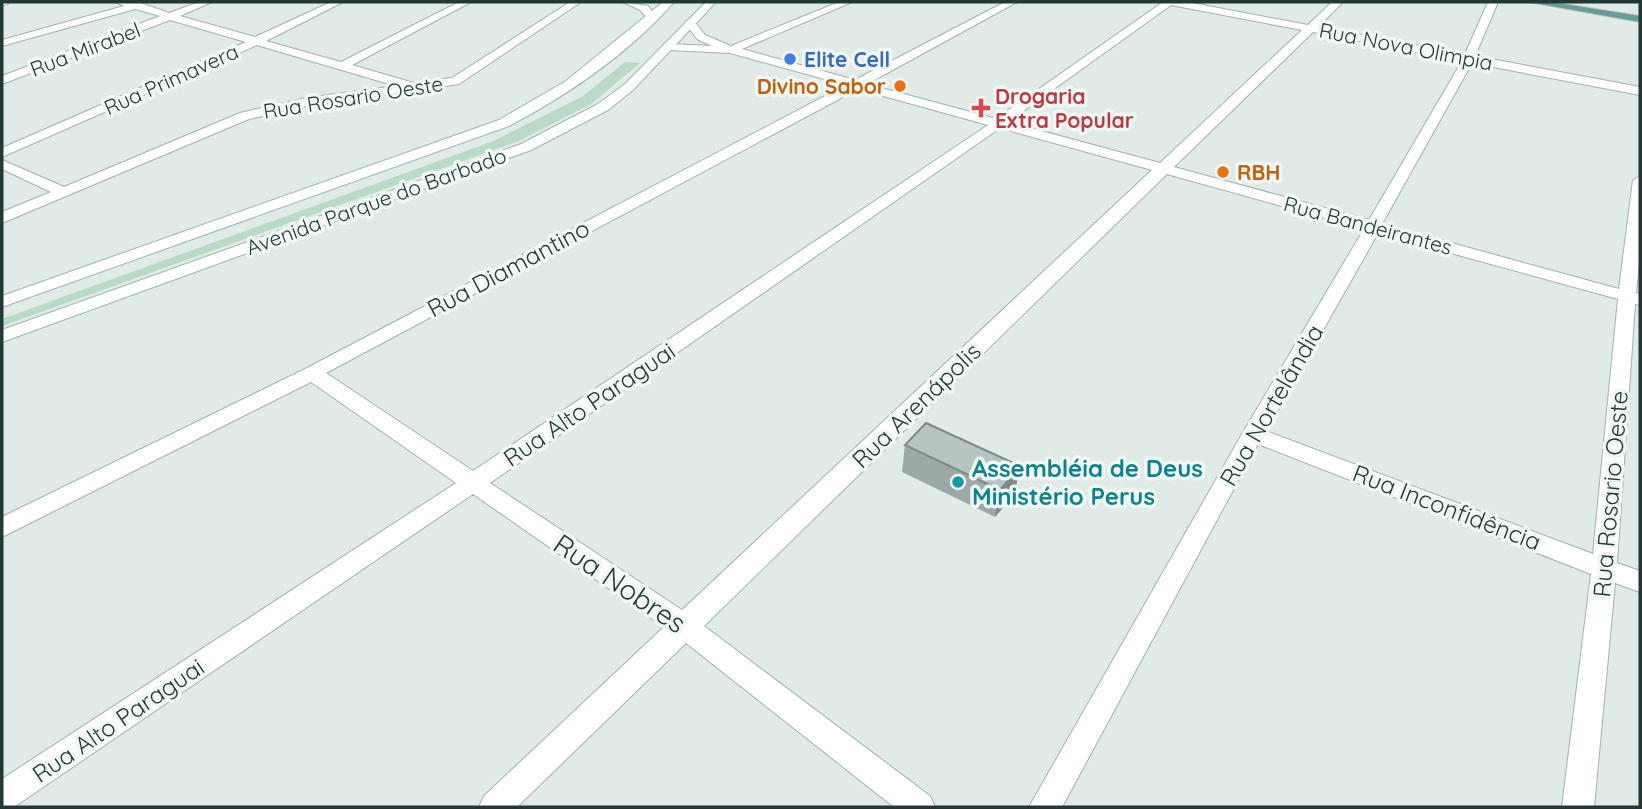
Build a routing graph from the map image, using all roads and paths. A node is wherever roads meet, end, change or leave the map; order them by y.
1 (121, 2) edge
2 (152, 2) edge
3 (207, 2) edge
4 (338, 2) edge
5 (466, 2) edge
6 (576, 2) edge
7 (636, 2) edge
8 (669, 2) edge
9 (711, 2) edge
10 (847, 2) edge
11 (1012, 2) edge
12 (1170, 2) edge
13 (1338, 2) edge
14 (1493, 2) edge
15 (1534, 2) edge
16 (1588, 2) edge
17 (137, 6) junction
18 (1640, 10) edge
19 (172, 16) junction
20 (652, 17) junction
21 (1640, 19) edge
22 (690, 23) junction
23 (1311, 28) junction
24 (259, 40) junction
25 (2, 43) edge
26 (661, 47) junction
27 (731, 50) junction
28 (1466, 57) junction
29 (342, 66) junction
30 (2, 80) edge
31 (854, 84) junction
32 (419, 88) junction
33 (1640, 91) edge
34 (999, 124) junction
35 (2, 153) edge
36 (2, 164) edge
37 (1163, 169) junction
38 (1640, 180) edge
39 (63, 192) junction
40 (2, 218) edge
41 (1375, 227) junction
42 (1633, 298) edge
43 (2, 302) edge
44 (2, 336) edge
45 (312, 373) junction
46 (1253, 434) junction
47 (473, 483) junction
48 (2, 528) edge
49 (1604, 567) junction
50 (1640, 582) edge
51 (684, 626) junction
52 (2, 797) edge
53 (495, 807) edge
54 (919, 807) edge
55 (1045, 807) edge
56 (1578, 807) edge

1 - 17 street
2 - 17 street
3 - 19 street, Rua Mirabel
4 - 24 street, Rua Primavera
5 - 29 street
6 - 32 street, Rua Rosario Oeste
7 - 20 street
8 - 20 street, Avenida Parque do Barbado
9 - 22 street, Avenida Parque do Barbado
10 - 27 street
11 - 31 street, Rua Diamantino
12 - 23 street, Rua Nova Olimpia
12 - 34 street, Rua Alto Paraguai
13 - 23 street, Rua Arenápolis
14 - 28 street, Rua Nortelândia
15 - 21 main road
16 - 18 main road
17 - 19 street
17 - 25 street
19 - 24 street
19 - 30 street, Rua Mirabel
20 - 43 street, Avenida Parque do Barbado
22 - 26 street, Avenida Parque do Barbado
22 - 27 street, Rua Bandeirantes
23 - 28 street, Rua Nova Olimpia
23 - 37 street, Rua Arenápolis
24 - 29 street
24 - 35 street, Rua Primavera
26 - 27 street, Rua Bandeirantes
26 - 44 street, Avenida Parque do Barbado
27 - 31 street, Rua Bandeirantes
28 - 33 street, Rua Nova Olimpia
28 - 41 street, Rua Nortelândia
29 - 32 street
31 - 34 street, Rua Bandeirantes
31 - 45 street, Rua Diamantino
32 - 39 street, Rua Rosario Oeste
34 - 37 street, Rua Bandeirantes
34 - 47 street, Rua Alto Paraguai
36 - 39 street
37 - 41 street, Rua Bandeirantes
37 - 51 street, Rua Arenápolis
38 - 42 street, Rua Rosario Oeste
39 - 40 street, Rua Rosario Oeste
41 - 42 street, Rua Bandeirantes
41 - 46 street, Rua Nortelândia
42 - 49 street, Rua Rosario Oeste
45 - 47 street, Rua Nobres
45 - 48 street, Rua Diamantino
46 - 49 street, Rua Inconfidência
46 - 55 street, Rua Nortelândia
47 - 51 street, Rua Nobres
47 - 52 street, Rua Alto Paraguai
49 - 50 street, Rua Inconfidência
49 - 56 street, Rua Rosario Oeste
51 - 53 street, Rua Arenápolis
51 - 54 street, Rua Nobres

